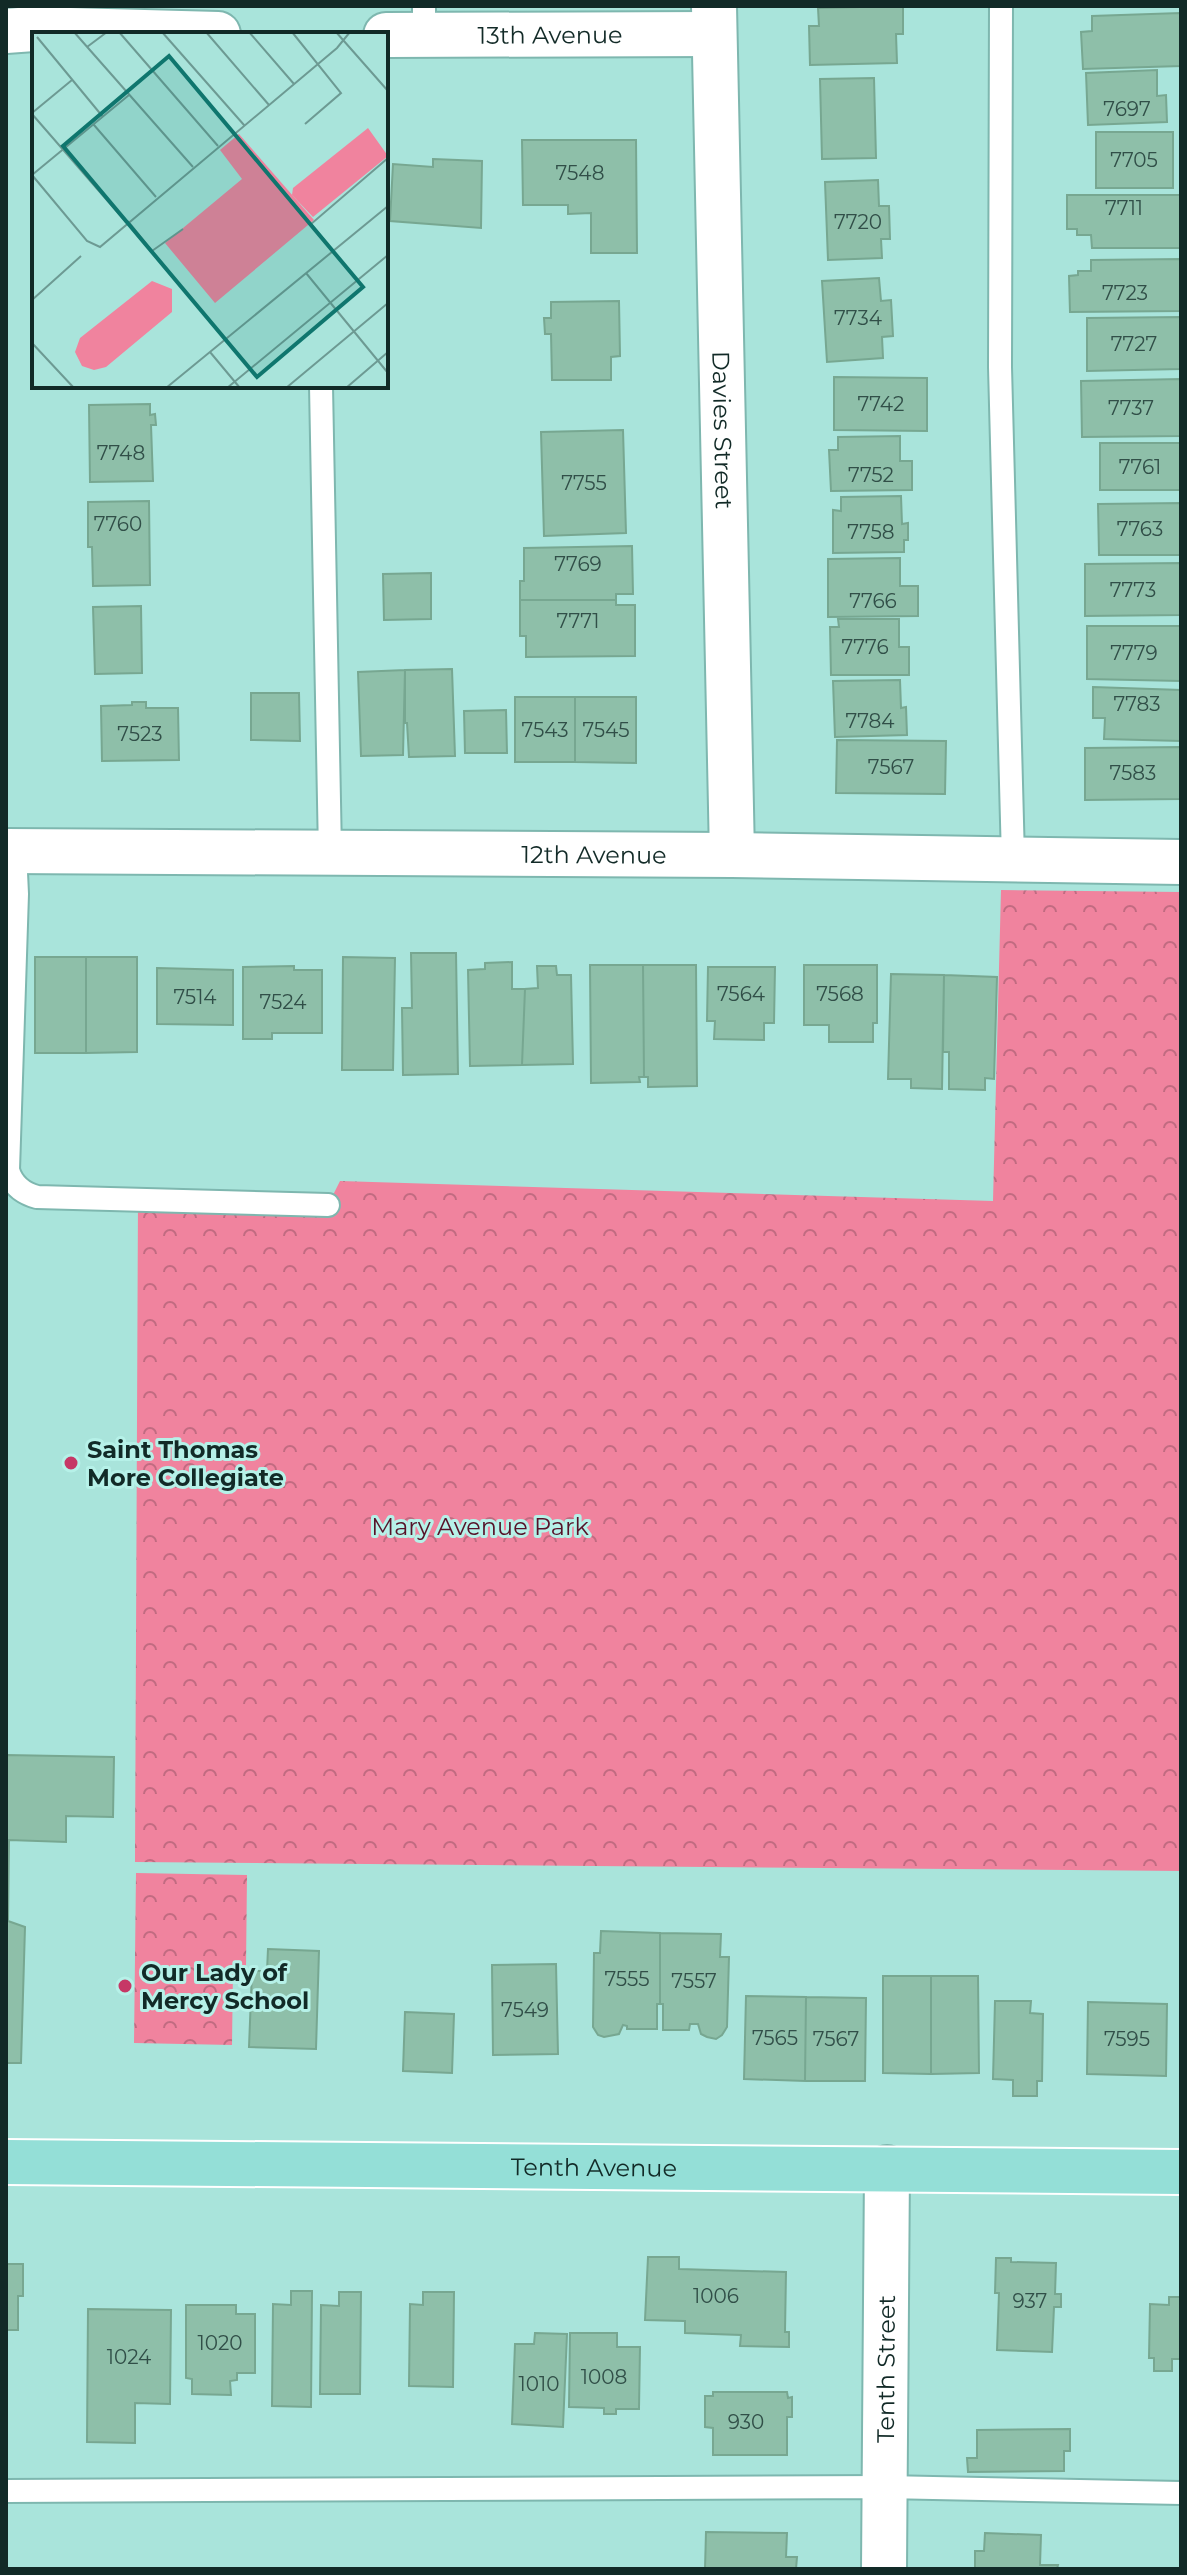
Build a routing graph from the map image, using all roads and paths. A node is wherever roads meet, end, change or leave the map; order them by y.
1 (1001, 6) edge
2 (714, 20) edge
3 (411, 25) edge
4 (6, 31) edge
5 (144, 32) edge
6 (321, 388) edge
7 (11, 851) edge
8 (330, 853) junction
9 (732, 855) junction
10 (1013, 859) junction
11 (1181, 862) edge
12 (328, 1205) dead end
13 (6, 2162) edge
14 (887, 2168) junction
15 (1181, 2172) edge
16 (885, 2487) junction
17 (6, 2491) edge
18 (1181, 2493) edge
19 (884, 2569) edge

1 - 10 lane
2 - 3 street, 13th Avenue
2 - 9 street, Davies Street
4 - 5 street
6 - 8 lane
7 - 8 street, 12th Avenue
7 - 12 lane
8 - 9 street, 12th Avenue
9 - 10 street, 12th Avenue
10 - 11 street, 12th Avenue
13 - 14 main road, Tenth Avenue
14 - 15 main road, Tenth Avenue
14 - 16 street, Tenth Street
16 - 17 lane
16 - 18 lane
16 - 19 street, Tenth Street

